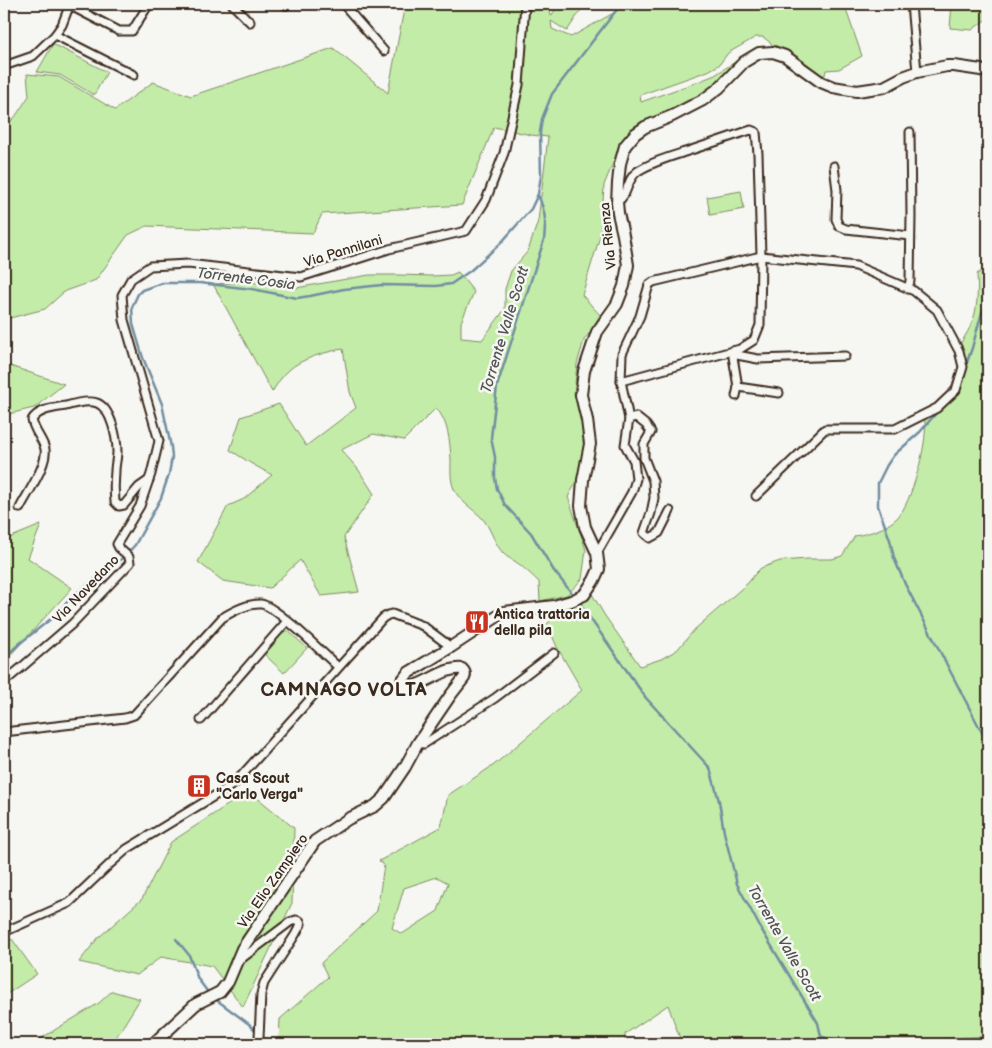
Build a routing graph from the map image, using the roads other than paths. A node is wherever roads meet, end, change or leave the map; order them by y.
1 (70, 4) edge
2 (150, 4) edge
3 (232, 4) edge
4 (283, 4) edge
5 (288, 4) edge
6 (343, 4) edge
7 (525, 4) edge
8 (911, 4) edge
9 (250, 22) dead end
10 (55, 35) junction
11 (384, 51) dead end
12 (4, 66) edge
13 (917, 72) junction
14 (988, 73) edge
15 (134, 75) dead end
16 (910, 132) dead end
17 (834, 166) dead end
18 (616, 202) junction
19 (910, 236) junction
20 (761, 256) junction
21 (908, 289) junction
22 (732, 351) junction
23 (845, 356) dead end
24 (621, 381) junction
25 (738, 387) junction
26 (779, 393) dead end
27 (736, 396) dead end
28 (629, 419) junction
29 (159, 441) joint
30 (149, 480) junction
31 (756, 496) dead end
32 (20, 508) dead end
33 (670, 510) dead end
34 (597, 553) junction
35 (287, 621) junction
36 (451, 647) junction
37 (554, 653) dead end
38 (338, 667) junction
39 (4, 682) edge
40 (201, 720) dead end
41 (4, 732) edge
42 (418, 743) junction
43 (4, 932) edge
44 (236, 962) junction
45 (259, 1038) dead end
46 (152, 1044) edge

1 - 2 street
1 - 10 street
3 - 9 street
4 - 5 street
6 - 11 street
7 - 29 street, Via Pannilani
8 - 13 street
10 - 12 street
10 - 15 street
13 - 14 street, Via Rienza
13 - 18 street, Via Rienza
16 - 19 street
17 - 19 street
18 - 20 street
18 - 34 street, Via Rienza
19 - 21 street
20 - 21 street
20 - 22 street
20 - 24 street
21 - 31 street
22 - 23 street
22 - 24 street
22 - 25 street
24 - 28 street
25 - 26 street
25 - 27 street
28 - 33 street
28 - 34 street
29 - 30 street, Via Navedano
30 - 32 street
30 - 39 street, Via Navedano
34 - 36 street, Via Rienza
35 - 38 street
35 - 40 street
35 - 41 street
36 - 38 street
36 - 42 street, Via Elio Zampiero
37 - 42 street
38 - 43 street
42 - 44 street, Via Elio Zampiero
44 - 45 street
44 - 46 street, Via Elio Zampiero

